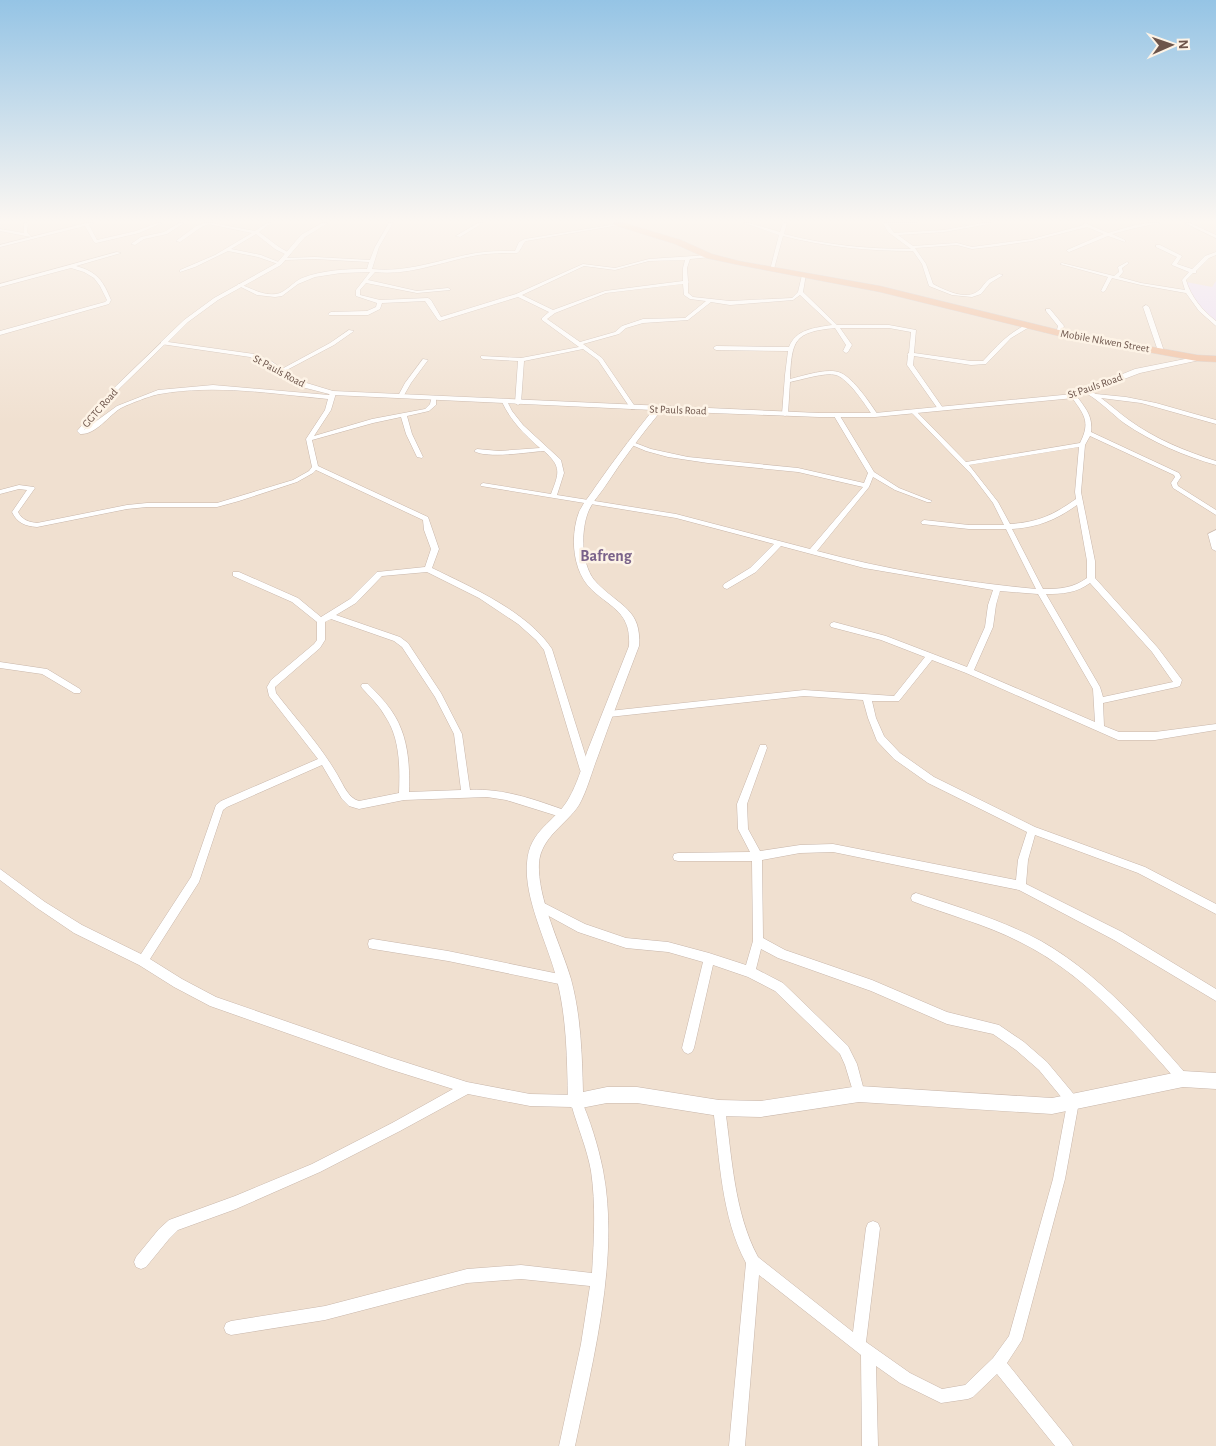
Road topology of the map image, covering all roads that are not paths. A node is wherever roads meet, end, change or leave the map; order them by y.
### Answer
1 (105, 290) edge
2 (231, 290) edge
3 (251, 290) edge
4 (284, 290) edge
5 (358, 290) edge
6 (410, 290) edge
7 (433, 290) edge
8 (528, 290) edge
9 (617, 290) edge
10 (686, 290) edge
11 (876, 290) edge
12 (946, 290) edge
13 (982, 290) edge
14 (1181, 290) edge
15 (800, 292) joint
16 (1189, 292) joint
17 (518, 295) junction
18 (962, 296) junction
19 (709, 301) junction
20 (380, 302) junction
21 (1146, 307) dead end
22 (958, 308) junction
23 (1048, 310) dead end
24 (553, 312) junction
25 (330, 314) dead end
26 (1216, 324) edge
27 (836, 326) junction
28 (1028, 326) junction
29 (351, 331) dead end
30 (1059, 333) junction
31 (0, 334) edge
32 (163, 343) junction
33 (579, 344) junction
34 (585, 347) junction
35 (716, 348) dead end
36 (791, 349) junction
37 (846, 350) dead end
38 (1161, 351) junction
39 (910, 354) junction
40 (483, 356) dead end
41 (1196, 358) junction
42 (1216, 359) edge
43 (425, 360) dead end
44 (521, 360) junction
45 (281, 371) junction
46 (788, 381) junction
47 (1086, 391) junction
48 (332, 395) junction
49 (401, 396) junction
50 (1074, 396) junction
51 (1096, 396) junction
52 (434, 397) junction
53 (505, 402) junction
54 (518, 403) junction
55 (634, 408) junction
56 (940, 408) junction
57 (658, 409) junction
58 (913, 411) junction
59 (785, 414) junction
60 (875, 415) junction
61 (404, 416) junction
62 (837, 416) junction
63 (1216, 422) edge
64 (1088, 433) junction
65 (309, 439) junction
66 (630, 444) junction
67 (1082, 445) junction
68 (546, 448) junction
69 (477, 451) dead end
70 (420, 457) dead end
71 (1216, 463) edge
72 (964, 464) junction
73 (315, 467) junction
74 (870, 473) junction
75 (483, 485) dead end
76 (867, 486) junction
77 (0, 492) edge
78 (554, 495) junction
79 (1079, 500) junction
80 (589, 501) junction
81 (929, 501) dead end
82 (1216, 513) edge
83 (924, 522) dead end
84 (1008, 526) junction
85 (1216, 532) edge
86 (778, 545) junction
87 (1216, 549) edge
88 (811, 553) junction
89 (428, 570) junction
90 (236, 574) dead end
91 (1091, 579) junction
92 (727, 586) dead end
93 (997, 588) junction
94 (1042, 592) junction
95 (332, 616) junction
96 (321, 621) junction
97 (834, 625) dead end
98 (930, 656) junction
99 (0, 665) edge
100 (969, 670) junction
101 (365, 686) dead end
102 (76, 691) dead end
103 (867, 697) junction
104 (1099, 700) junction
105 (608, 714) junction
106 (1216, 727) edge
107 (1100, 729) junction
108 (763, 748) dead end
109 (324, 760) junction
110 (586, 770) junction
111 (466, 793) junction
112 (404, 796) junction
113 (564, 814) junction
114 (1032, 830) junction
115 (757, 856) junction
116 (678, 857) dead end
117 (0, 874) edge
118 (1021, 886) junction
119 (916, 898) dead end
120 (540, 906) junction
121 (1216, 909) edge
122 (758, 941) junction
123 (372, 944) dead end
124 (709, 958) junction
125 (143, 961) junction
126 (750, 972) junction
127 (564, 980) junction
128 (1216, 994) edge
129 (688, 1048) dead end
130 (1183, 1079) junction
131 (1216, 1081) edge
132 (467, 1088) junction
133 (859, 1094) junction
134 (576, 1101) junction
135 (1073, 1102) junction
136 (719, 1108) junction
137 (873, 1228) dead end
138 (141, 1262) dead end
139 (753, 1262) junction
140 (597, 1280) junction
141 (231, 1328) dead end
142 (864, 1348) junction
143 (998, 1363) junction
144 (567, 1446) edge
145 (737, 1446) edge
146 (870, 1446) edge
147 (1065, 1446) edge

1 - 31 street
2 - 32 street, GGTC Road
3 - 4 street
5 - 20 street
6 - 7 street
8 - 17 street
9 - 24 street
10 - 19 street
11 - 22 highway, Mobile Nkwen Street
12 - 18 street
13 - 18 street
14 - 16 street
15 - 19 street
15 - 27 street
16 - 26 street
17 - 20 street
17 - 24 street
18 - 22 street
19 - 33 street
20 - 25 street
21 - 38 street
22 - 28 highway, Mobile Nkwen Street
23 - 30 street
24 - 33 street
27 - 36 street
27 - 37 street
27 - 39 street
28 - 30 highway, Mobile Nkwen Street
28 - 39 street
29 - 45 street
30 - 38 highway, Mobile Nkwen Street
32 - 45 street, St Pauls Road
32 - 48 street, GGTC Road
33 - 34 street
34 - 44 street
34 - 55 street
35 - 36 street
36 - 46 street
38 - 41 highway, Mobile Nkwen Street
39 - 56 street
40 - 44 street
41 - 42 highway, Mobile Nkwen Street
41 - 47 street, St Pauls Road
43 - 49 street
44 - 54 street
45 - 48 street, St Pauls Road
46 - 59 street
46 - 60 street
47 - 50 street, St Pauls Road
47 - 51 street
48 - 49 street, St Pauls Road
48 - 65 street
49 - 52 street, St Pauls Road
50 - 56 street, St Pauls Road
50 - 64 street
51 - 63 street
51 - 71 street
52 - 53 street, St Pauls Road
52 - 61 street
53 - 54 street, St Pauls Road
53 - 68 street
54 - 55 street, St Pauls Road
55 - 57 street, St Pauls Road
56 - 58 street, St Pauls Road
57 - 59 street, St Pauls Road
57 - 66 street
58 - 60 street, St Pauls Road
58 - 72 street
59 - 62 street, St Pauls Road
60 - 62 street, St Pauls Road
61 - 65 street
61 - 70 street
62 - 74 street
64 - 67 street
64 - 82 street
65 - 73 street
66 - 76 street
66 - 80 street
67 - 72 street
67 - 79 street
68 - 69 street
68 - 78 street
72 - 84 street
73 - 77 street
73 - 89 street
74 - 76 street
74 - 81 street
75 - 78 street
76 - 88 street
78 - 80 street
79 - 84 street
79 - 91 street
80 - 86 street
80 - 105 street
83 - 84 street
84 - 94 street
85 - 87 street
86 - 88 street
86 - 92 street
88 - 93 street
89 - 95 street
89 - 110 street
90 - 96 street
91 - 94 street
91 - 104 street
93 - 94 street
93 - 100 street
94 - 104 street
95 - 96 street
95 - 111 street
96 - 109 street
97 - 98 street
98 - 100 street
98 - 103 street
99 - 102 street
100 - 107 street
101 - 112 street
103 - 105 street
103 - 114 street
104 - 107 street
105 - 110 street
106 - 107 street
108 - 115 street
109 - 112 street
109 - 125 street
110 - 113 street
111 - 112 street
111 - 113 street
113 - 120 street
114 - 118 street
114 - 121 street
115 - 116 street
115 - 118 street
115 - 122 street
117 - 125 street
118 - 128 street
119 - 130 street
120 - 124 street
120 - 127 street
122 - 126 street
122 - 135 street
123 - 127 street
124 - 126 street
124 - 129 street
125 - 132 street
126 - 133 street
127 - 134 street
130 - 131 street
130 - 135 street
132 - 134 street
132 - 138 street
133 - 135 street
133 - 136 street
134 - 136 street
134 - 140 street
135 - 143 street
136 - 139 street
137 - 142 street
139 - 142 street
139 - 145 street
140 - 141 street
140 - 144 street
142 - 143 street
142 - 146 street
143 - 147 street

